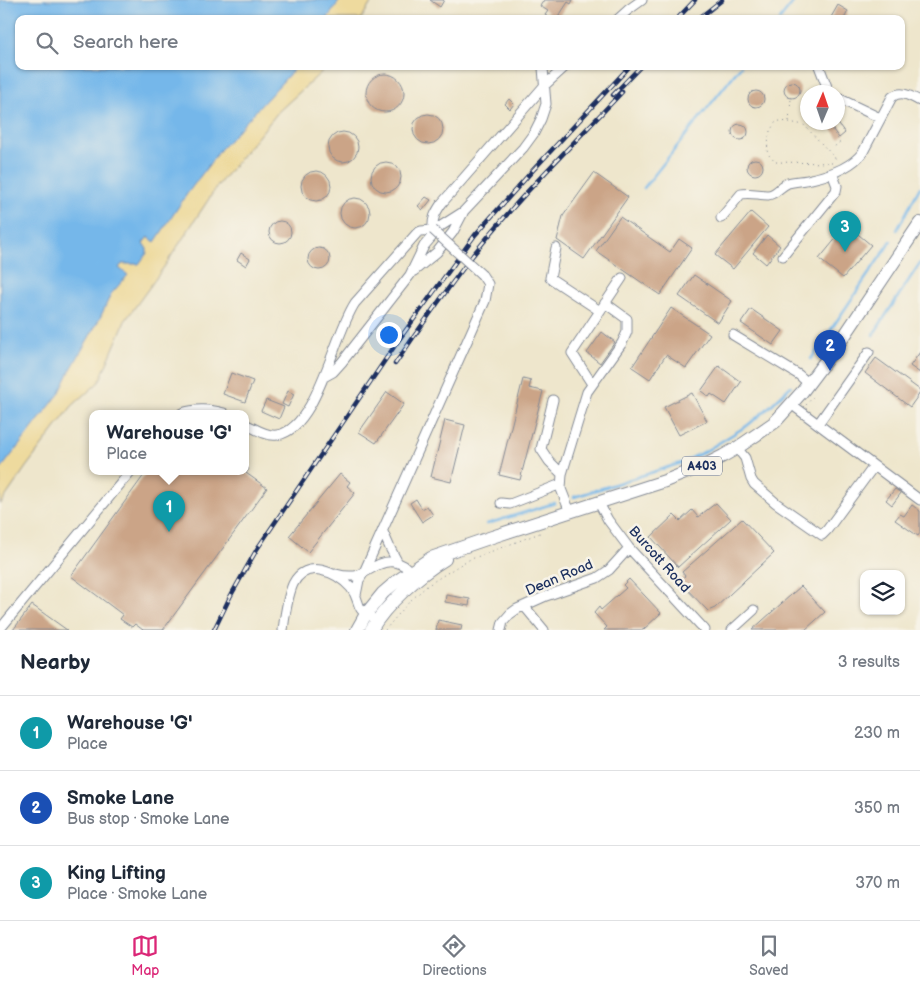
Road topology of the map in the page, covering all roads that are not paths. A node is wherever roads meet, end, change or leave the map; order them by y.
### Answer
1 (642, 0) edge
2 (623, 15) edge
3 (543, 70) edge
4 (562, 70) edge
5 (821, 70) edge
6 (826, 85) edge
7 (544, 86) junction
8 (920, 100) edge
9 (845, 101) edge
10 (880, 118) junction
11 (832, 173) junction
12 (463, 212) junction
13 (721, 218) dead end
14 (920, 223) edge
15 (433, 230) junction
16 (556, 248) dead end
17 (783, 256) dead end
18 (410, 275) junction
19 (622, 278) dead end
20 (603, 307) junction
21 (733, 335) dead end
22 (868, 352) dead end
23 (324, 377) junction
24 (808, 383) junction
25 (592, 384) junction
26 (553, 400) dead end
27 (796, 408) junction
28 (196, 410) edge
29 (215, 410) edge
30 (818, 424) junction
31 (249, 426) edge
32 (738, 448) junction
33 (874, 466) junction
34 (562, 474) junction
35 (127, 475) edge
36 (561, 484) junction
37 (920, 500) edge
38 (501, 503) dead end
39 (599, 503) junction
40 (570, 512) junction
41 (382, 532) junction
42 (462, 548) junction
43 (629, 548) junction
44 (398, 563) junction
45 (410, 571) junction
46 (364, 572) junction
47 (335, 574) junction
48 (411, 585) junction
49 (356, 595) junction
50 (525, 606) junction
51 (754, 610) dead end
52 (366, 614) junction
53 (381, 615) junction
54 (0, 629) edge
55 (283, 630) edge
56 (357, 630) edge
57 (371, 630) edge
58 (501, 630) edge
59 (544, 630) edge
60 (705, 630) edge
61 (732, 630) edge

1 - 2 street
3 - 7 street
4 - 7 street
5 - 6 street
7 - 12 street
7 - 15 street
8 - 10 street
9 - 10 street
10 - 11 street
11 - 13 street
11 - 17 street
12 - 18 street
12 - 18 street
14 - 24 highway, A403
15 - 23 street
15 - 41 street, bridge
16 - 20 street
18 - 23 street
19 - 20 street
20 - 25 street
20 - 25 street
21 - 24 street
22 - 30 street
23 - 31 street
24 - 27 highway, A403
25 - 34 street
26 - 34 street
27 - 30 street
27 - 32 highway, A403
28 - 29 street
30 - 33 street
32 - 33 street
32 - 39 highway, A403
33 - 37 street
34 - 36 street
35 - 54 street
36 - 38 street
36 - 40 street
39 - 40 highway, A403
39 - 43 street, Burcott Road
40 - 42 highway, A403
41 - 44 street
41 - 46 street
42 - 45 highway, A403
42 - 48 highway, A403
43 - 50 street, Dean Road
43 - 60 street, Burcott Road
44 - 45 street
44 - 46 street
45 - 48 street
45 - 52 highway, A403
46 - 47 street
46 - 49 street
47 - 49 street
47 - 55 street
48 - 53 highway, A403
49 - 52 street
50 - 58 street, Dean Road
50 - 59 street
51 - 61 street
52 - 53 street
52 - 56 highway, A403
53 - 57 highway, A403

